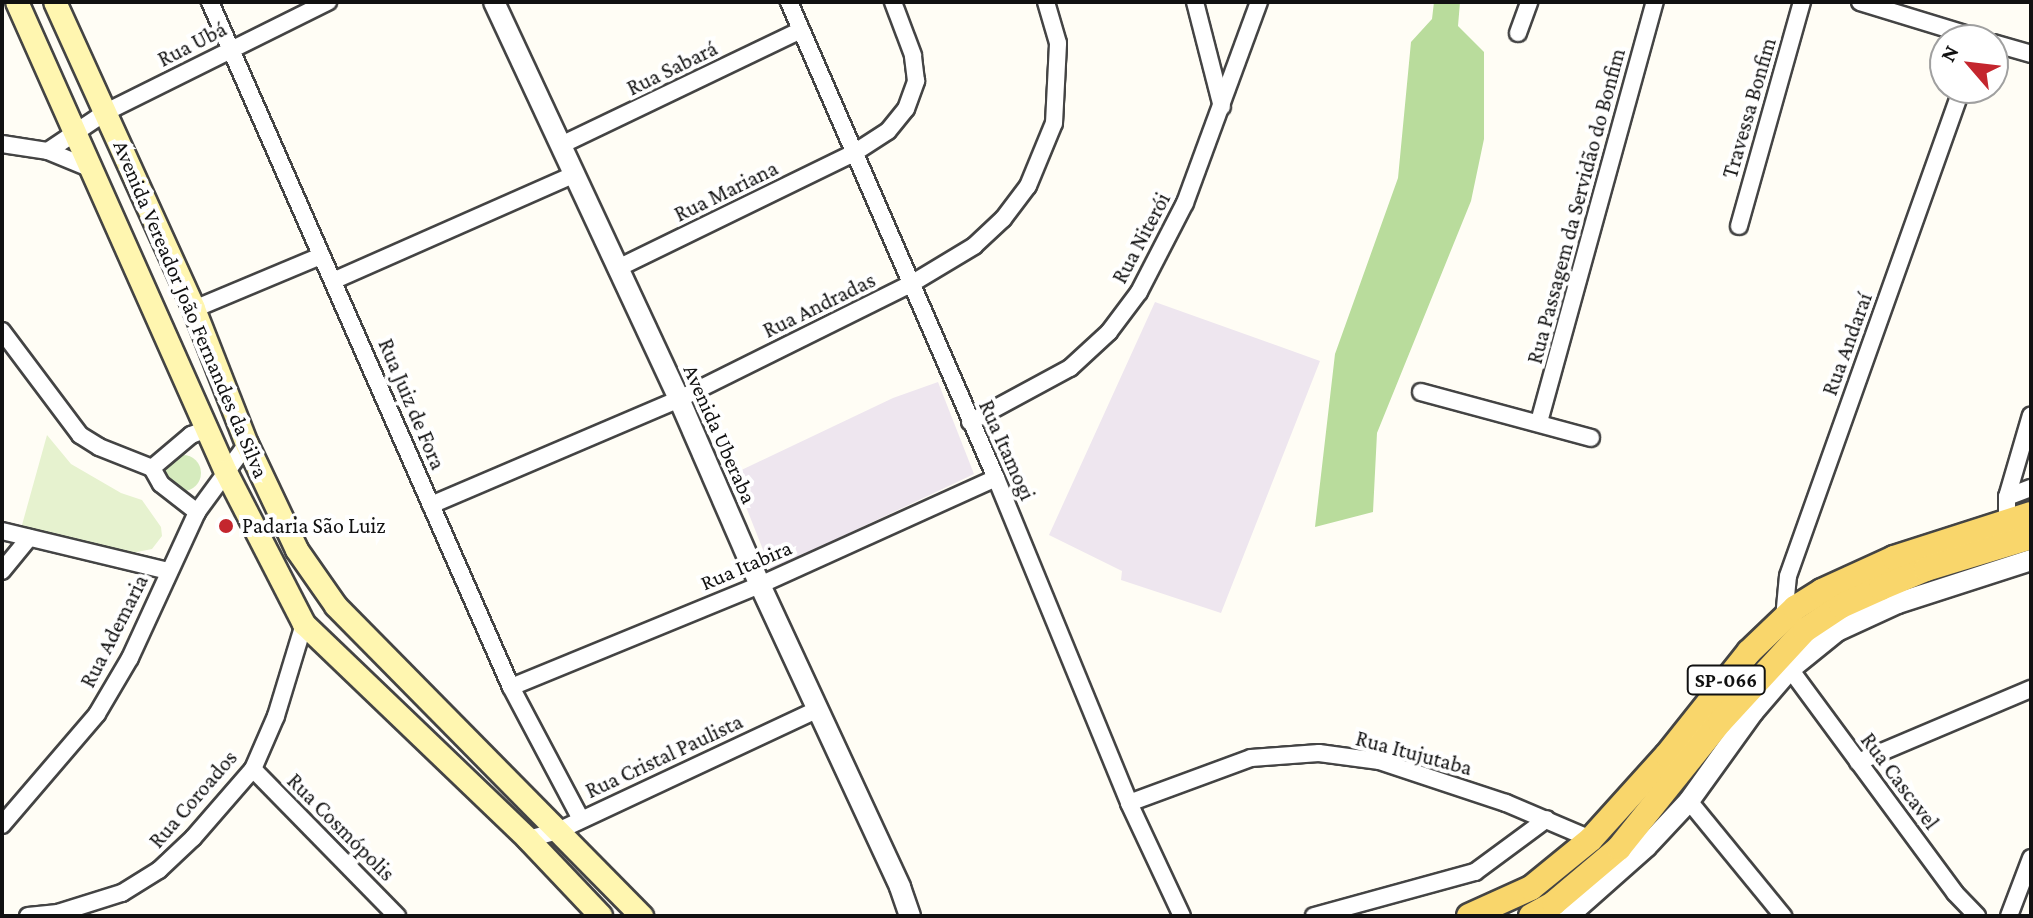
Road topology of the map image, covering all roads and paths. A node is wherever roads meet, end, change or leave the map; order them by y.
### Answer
1 (17, 2) edge
2 (55, 2) edge
3 (210, 2) edge
4 (328, 2) edge
5 (494, 2) edge
6 (789, 2) edge
7 (893, 2) edge
8 (1046, 2) edge
9 (1195, 2) edge
10 (1259, 2) edge
11 (1529, 2) edge
12 (1655, 2) edge
13 (1802, 2) edge
14 (1860, 2) edge
15 (1932, 24) edge
16 (801, 30) junction
17 (1518, 33) dead end
18 (2009, 47) edge
19 (232, 48) junction
20 (2031, 54) edge
21 (1956, 104) edge
22 (1222, 107) junction
23 (106, 112) junction
24 (76, 129) junction
25 (2, 144) edge
26 (561, 145) junction
27 (48, 151) junction
28 (854, 153) junction
29 (94, 170) junction
30 (575, 174) junction
31 (1739, 226) dead end
32 (164, 243) junction
33 (131, 256) junction
34 (321, 256) junction
35 (618, 268) junction
36 (335, 280) junction
37 (911, 284) junction
38 (194, 309) junction
39 (2, 331) edge
40 (1421, 392) dead end
41 (679, 399) junction
42 (2031, 415) edge
43 (970, 422) junction
44 (1539, 422) junction
45 (207, 429) junction
46 (1591, 438) dead end
47 (247, 444) junction
48 (152, 468) junction
49 (226, 472) junction
50 (996, 478) junction
51 (2031, 488) edge
52 (2007, 497) junction
53 (431, 505) junction
54 (197, 512) junction
55 (2031, 514) edge
56 (2007, 522) junction
57 (2, 531) edge
58 (2031, 537) edge
59 (29, 538) junction
60 (2031, 560) edge
61 (2, 571) edge
62 (168, 571) junction
63 (760, 585) junction
64 (1784, 618) junction
65 (304, 624) junction
66 (1790, 669) junction
67 (511, 687) junction
68 (2031, 689) edge
69 (818, 709) junction
70 (1858, 762) junction
71 (253, 769) junction
72 (1689, 801) junction
73 (1129, 803) junction
74 (581, 819) junction
75 (1547, 819) junction
76 (2, 825) edge
77 (558, 831) junction
78 (528, 839) junction
79 (1591, 839) junction
80 (2031, 858) edge
81 (900, 887) junction
82 (1776, 913) edge
83 (1570, 915) edge
84 (28, 916) edge
85 (397, 916) edge
86 (601, 916) edge
87 (642, 916) edge
88 (910, 916) edge
89 (925, 916) edge
90 (1182, 916) edge
91 (1314, 916) edge
92 (1469, 916) edge
93 (1531, 916) edge
94 (1977, 916) edge
95 (2009, 916) edge

1 - 24 main road, Avenida Vereador João Fernandes da Silva
2 - 23 main road, Avenida Vereador João Fernandes da Silva
3 - 19 street, Rua Juiz de Fora
4 - 19 street, Rua Ubá
5 - 26 street, Avenida Uberaba
6 - 16 street, Rua Itamogi
7 - 28 street, Rua Mariana
8 - 37 street, Rua Andradas
9 - 22 street
10 - 22 street, Rua Niterói
11 - 17 street
12 - 44 street, Rua Passagem da Servidão do Bonfim
13 - 31 street, Travessa Bonfim
14 - 15 street
16 - 26 street, Rua Sabará
16 - 28 street, Rua Itamogi
18 - 20 street
19 - 23 street, Rua Ubá
19 - 34 street, Rua Juiz de Fora
21 - 64 street, Rua Andaraí
22 - 43 street, Rua Niterói
23 - 24 street, Rua Ubá
23 - 32 main road, Avenida Vereador João Fernandes da Silva
24 - 27 street, Rua Ubá
24 - 29 main road, Avenida Vereador João Fernandes da Silva
25 - 27 street
26 - 30 street, Avenida Uberaba
27 - 29 street
28 - 35 street, Rua Mariana
28 - 37 street, Rua Itamogi
29 - 33 main road, Avenida Vereador João Fernandes da Silva
30 - 35 street, Avenida Uberaba
30 - 36 street
32 - 33 main road
32 - 38 main road, Avenida Vereador João Fernandes da Silva
33 - 45 main road, Avenida Vereador João Fernandes da Silva
34 - 36 street, Rua Juiz de Fora
34 - 38 street
35 - 41 street, Avenida Uberaba
36 - 53 street, Rua Juiz de Fora
37 - 41 street, Rua Andradas
37 - 43 street, Rua Itamogi
38 - 47 main road, Avenida Vereador João Fernandes da Silva
39 - 48 street
40 - 44 street
41 - 53 street, Rua Andradas
41 - 63 street, Avenida Uberaba
42 - 52 street
43 - 50 street, Rua Itamogi
44 - 46 street
45 - 48 street
45 - 49 main road, Avenida Vereador João Fernandes da Silva
47 - 49 street, Rua Ademaria
47 - 77 main road, Avenida Vereador João Fernandes da Silva
48 - 54 street
49 - 54 street, Rua Ademaria
49 - 65 main road, Avenida Vereador João Fernandes da Silva
50 - 63 street, Rua Itabira
50 - 73 street, Rua Itamogi
51 - 52 street
52 - 56 street
53 - 67 street, Rua Juiz de Fora
54 - 62 street, Rua Ademaria
55 - 56 main road, SP-066
56 - 64 main road, SP-066
57 - 59 street
58 - 93 main road, SP-066
59 - 61 street
59 - 62 street
60 - 66 street
62 - 76 street, Rua Ademaria
63 - 67 street, Rua Itabira
63 - 69 street, Avenida Uberaba
64 - 79 main road, SP-066
65 - 71 street, Rua Coroados
65 - 78 main road, Avenida Vereador João Fernandes da Silva
66 - 70 street, Rua Cascavel
66 - 72 street
67 - 74 street, Rua Juiz de Fora
68 - 70 street
69 - 74 street, Rua Cristal Paulista
69 - 81 street, Avenida Uberaba
70 - 94 street, Rua Cascavel
71 - 84 street, Rua Coroados
71 - 85 street, Rua Cosmópolis
72 - 82 street
72 - 83 street
73 - 75 street, Rua Itujutaba
73 - 90 street, Rua Itamogi
74 - 77 street, Rua Cristal Paulista
75 - 79 street, Rua Itujutaba
75 - 91 street
77 - 78 street, Rua Cristal Paulista
77 - 87 main road, Avenida Vereador João Fernandes da Silva
78 - 86 main road, Avenida Vereador João Fernandes da Silva
79 - 92 main road, SP-066
80 - 95 street
81 - 88 street, Avenida Uberaba
81 - 89 street, Avenida Uberaba

